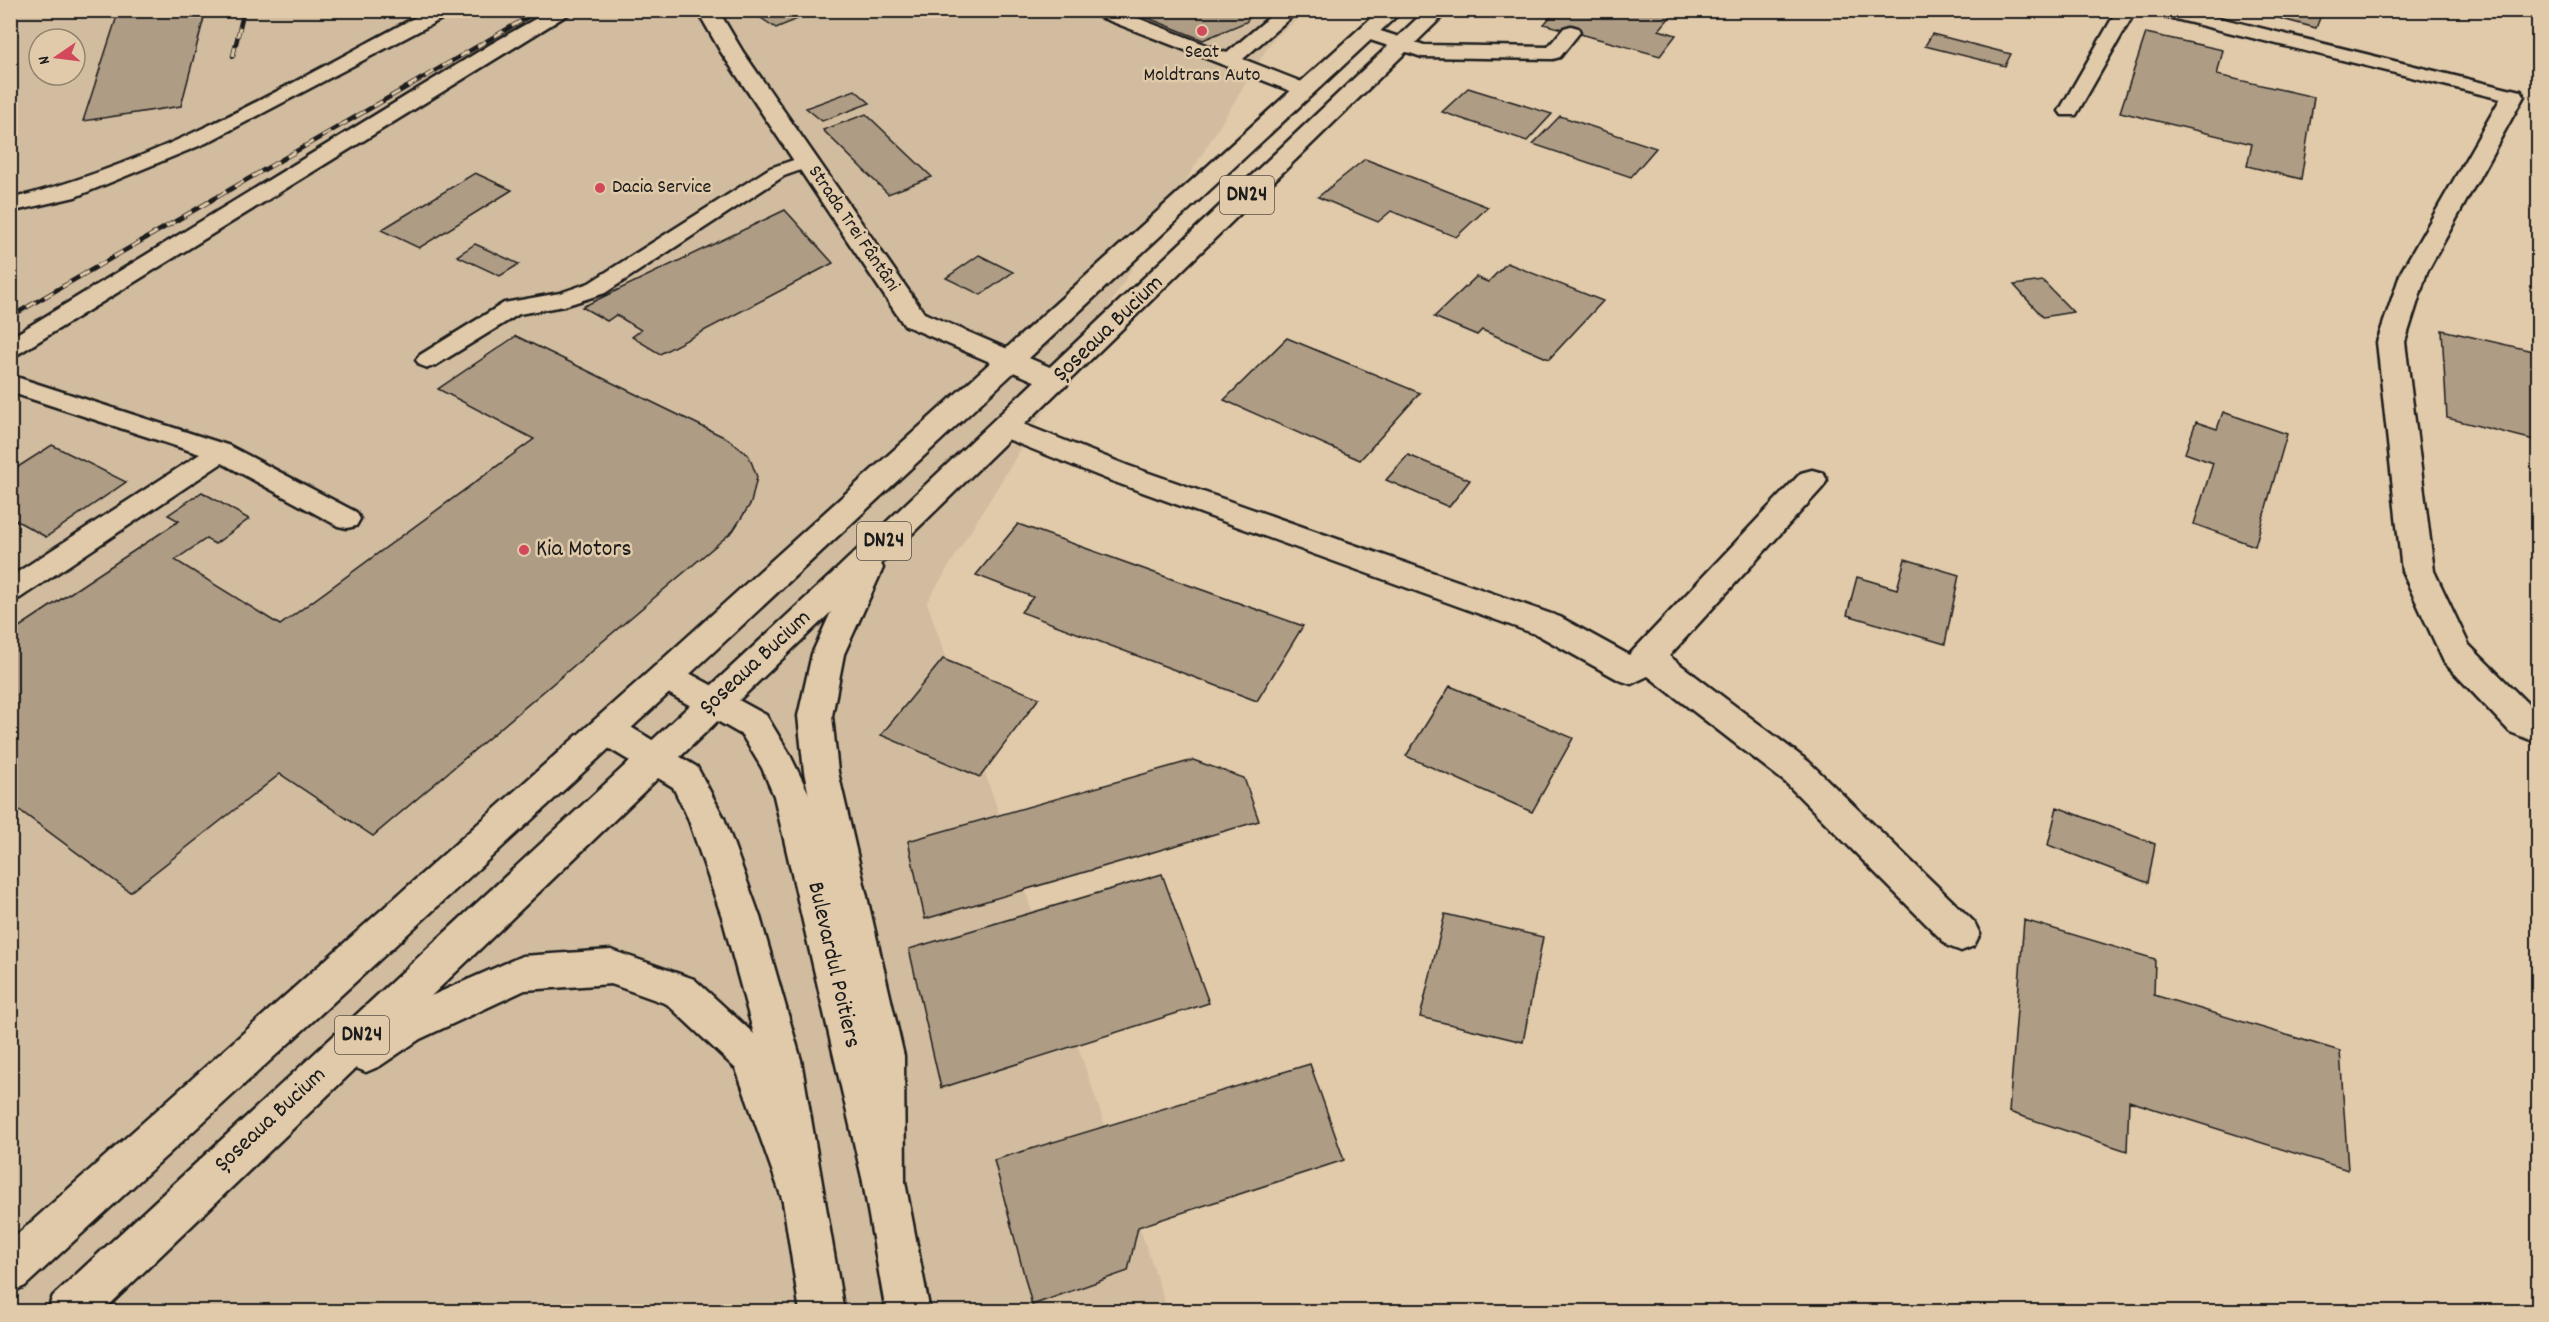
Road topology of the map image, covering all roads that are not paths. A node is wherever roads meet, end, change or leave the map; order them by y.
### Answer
1 (444, 10) edge
2 (566, 10) edge
3 (707, 10) edge
4 (1099, 10) edge
5 (1290, 10) edge
6 (1393, 10) edge
7 (1439, 10) edge
8 (2127, 10) edge
9 (2162, 10) edge
10 (1571, 32) dead end
11 (1368, 33) junction
12 (1403, 45) junction
13 (1229, 61) junction
14 (1305, 90) junction
15 (2513, 96) joint
16 (2068, 111) dead end
17 (808, 161) junction
18 (10, 206) edge
19 (10, 349) edge
20 (428, 360) dead end
21 (1011, 361) junction
22 (1056, 380) junction
23 (10, 383) edge
24 (1005, 427) junction
25 (221, 452) junction
26 (1812, 480) dead end
27 (347, 519) dead end
28 (876, 549) junction
29 (10, 591) edge
30 (1648, 657) junction
31 (666, 676) junction
32 (713, 702) junction
33 (2538, 729) edge
34 (606, 730) junction
35 (655, 759) junction
36 (1961, 934) dead end
37 (280, 1112) junction
38 (884, 1182) junction
39 (804, 1203) junction
40 (10, 1271) edge
41 (69, 1311) edge
42 (822, 1311) edge
43 (908, 1311) edge

1 - 18 lane
2 - 19 lane
3 - 17 main road, Strada Trei Fântâni
4 - 13 lane
5 - 13 lane
6 - 11 main road, Șoseaua Bucium / DN24
7 - 12 main road, Șoseaua Bucium / DN24
8 - 16 lane
9 - 15 lane
10 - 12 lane
11 - 12 lane
11 - 14 main road, Șoseaua Bucium / DN24
12 - 22 main road, Șoseaua Bucium / DN24
13 - 14 lane
14 - 21 main road, Șoseaua Bucium / DN24
15 - 33 main road
17 - 20 lane
17 - 21 main road, Strada Trei Fântâni
21 - 22 main road, Strada Trei Fântâni
21 - 31 main road, Șoseaua Bucium / DN24
22 - 24 main road, Șoseaua Bucium / DN24
23 - 25 lane
24 - 28 main road, Șoseaua Bucium / DN24
24 - 30 main road
25 - 27 lane
25 - 29 lane
26 - 30 main road
28 - 32 main road, Șoseaua Bucium / DN24
28 - 38 main road
30 - 36 main road
31 - 32 main road, Bulevardul Poitiers
31 - 34 main road, Șoseaua Bucium / DN24
32 - 35 main road, Șoseaua Bucium / DN24
32 - 38 main road, Bulevardul Poitiers
34 - 35 main road
34 - 40 main road, Șoseaua Bucium / DN24
35 - 37 main road, Șoseaua Bucium / DN24
35 - 39 main road
37 - 39 main road
37 - 41 main road, Șoseaua Bucium / DN24
38 - 43 main road, Bulevardul Poitiers
39 - 42 main road

